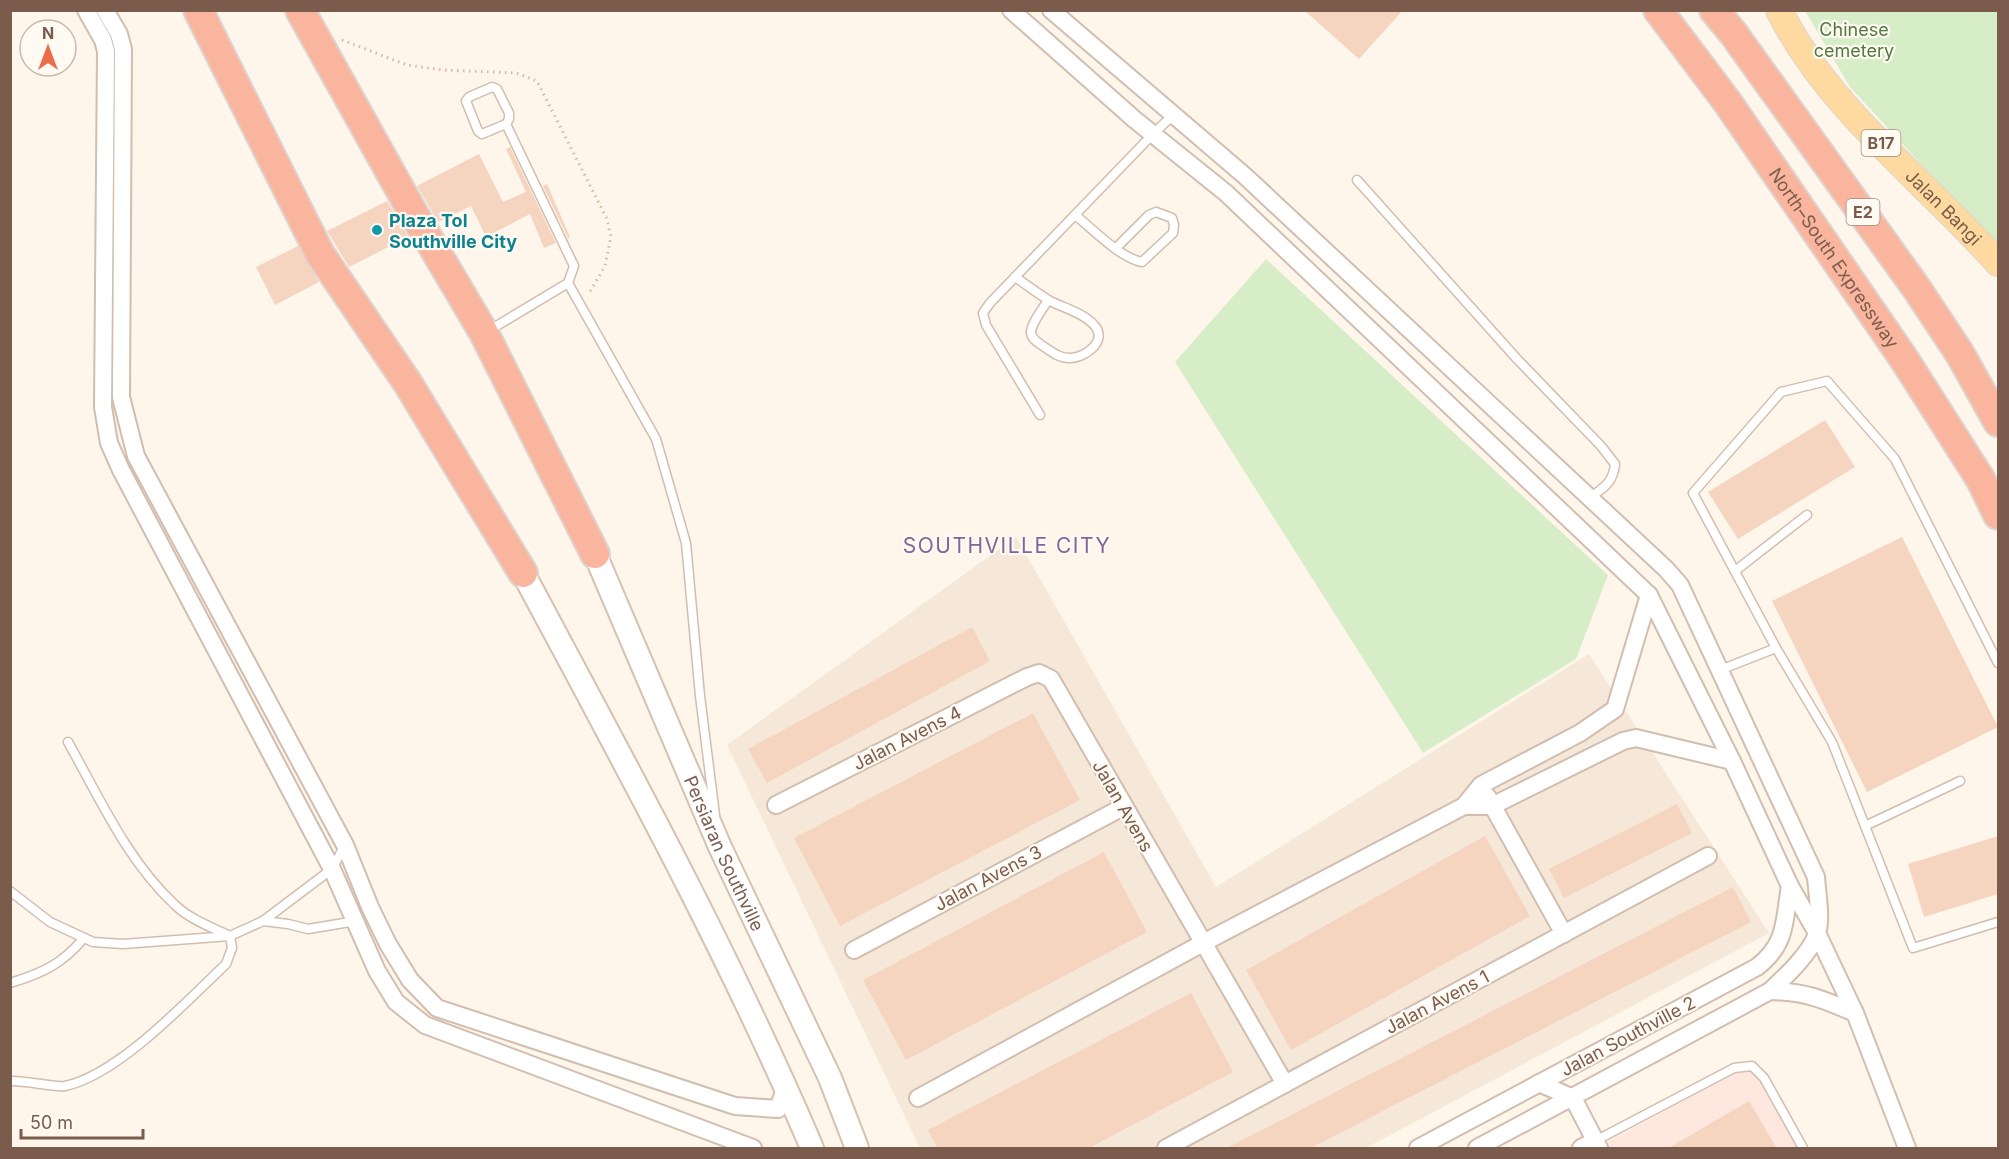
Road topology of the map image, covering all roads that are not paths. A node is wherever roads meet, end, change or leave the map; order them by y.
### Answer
1 (86, 10) edge
2 (105, 10) edge
3 (198, 10) edge
4 (300, 10) edge
5 (1011, 10) edge
6 (1051, 10) edge
7 (1658, 10) edge
8 (1714, 10) edge
9 (1779, 10) edge
10 (1172, 116) junction
11 (506, 124) junction
12 (1152, 135) junction
13 (1357, 180) dead end
14 (1075, 214) junction
15 (1116, 248) junction
16 (1998, 263) edge
17 (1015, 277) junction
18 (568, 283) junction
19 (1048, 300) junction
20 (484, 333) junction
21 (1040, 415) dead end
22 (1998, 422) edge
23 (1590, 498) junction
24 (1998, 514) edge
25 (1807, 515) dead end
26 (595, 554) joint
27 (1735, 571) junction
28 (523, 573) joint
29 (1650, 595) junction
30 (1776, 648) junction
31 (1998, 663) edge
32 (1720, 670) junction
33 (1039, 673) joint
34 (1580, 733) junction
35 (68, 742) dead end
36 (1594, 756) junction
37 (1527, 759) junction
38 (1732, 761) junction
39 (1541, 782) junction
40 (1960, 782) dead end
41 (1481, 785) junction
42 (776, 806) dead end
43 (1464, 806) junction
44 (1492, 806) junction
45 (1123, 807) junction
46 (1866, 826) junction
47 (345, 846) junction
48 (720, 847) junction
49 (1708, 856) dead end
50 (332, 869) junction
51 (1790, 886) junction
52 (10, 891) edge
53 (263, 921) junction
54 (356, 921) junction
55 (1998, 922) edge
56 (1817, 933) junction
57 (1564, 934) junction
58 (230, 936) junction
59 (84, 938) junction
60 (1203, 943) junction
61 (854, 950) dead end
62 (10, 983) edge
63 (1770, 991) junction
64 (1855, 1013) junction
65 (10, 1081) edge
66 (1539, 1083) junction
67 (1285, 1084) junction
68 (786, 1086) junction
69 (918, 1098) dead end
70 (1573, 1098) junction
71 (1592, 1146) edge
72 (753, 1149) edge
73 (812, 1149) edge
74 (857, 1149) edge
75 (1166, 1149) edge
76 (1418, 1149) edge
77 (1477, 1149) edge
78 (1803, 1149) edge
79 (1907, 1149) edge

1 - 50 street
2 - 47 street
3 - 28 highway
4 - 20 highway
5 - 12 street
6 - 10 street
7 - 24 highway, North–South Expressway
8 - 22 highway, E2
9 - 16 main road, Jalan Bangi / B17
10 - 12 lane
10 - 23 street
11 - 11 lane
11 - 18 lane
12 - 14 lane
12 - 29 street
13 - 23 lane
14 - 15 lane
14 - 17 lane
15 - 15 lane
17 - 19 lane
17 - 21 lane
18 - 20 lane
18 - 48 lane
19 - 19 lane
20 - 26 highway
23 - 32 street
25 - 27 lane
26 - 48 main road, Persiaran Southville
27 - 30 lane
27 - 31 lane
28 - 68 main road
29 - 34 street
29 - 38 street
30 - 32 lane
30 - 46 lane
32 - 56 street
33 - 42 street, Jalan Avens 4
33 - 45 street, Jalan Avens
34 - 36 street
34 - 37 street
35 - 58 lane
36 - 38 street
36 - 39 street
37 - 39 street
37 - 41 street
38 - 51 street
39 - 44 street
40 - 46 lane
41 - 43 street
41 - 44 street
43 - 44 street
43 - 60 street
44 - 57 street
45 - 60 street, Jalan Avens
45 - 61 street, Jalan Avens 3
46 - 55 lane
47 - 50 lane
47 - 68 street
48 - 74 main road, Persiaran Southville
49 - 57 street, Jalan Avens 1
50 - 53 lane
50 - 54 street
51 - 56 street
51 - 66 street, Jalan Southville 2
52 - 59 lane
53 - 54 lane
53 - 58 lane
54 - 72 street
56 - 63 street, Jalan Southville 2
56 - 64 street
57 - 67 street, Jalan Avens 1
58 - 59 lane
58 - 65 lane
59 - 62 lane
60 - 67 street, Jalan Avens
60 - 69 street
63 - 64 street
63 - 70 street, Jalan Southville 2
64 - 79 street
66 - 70 street
66 - 76 street, Jalan Southville 2
67 - 75 street, Jalan Avens 1
68 - 73 main road
70 - 71 street
70 - 77 street, Jalan Southville 2
71 - 78 lane

